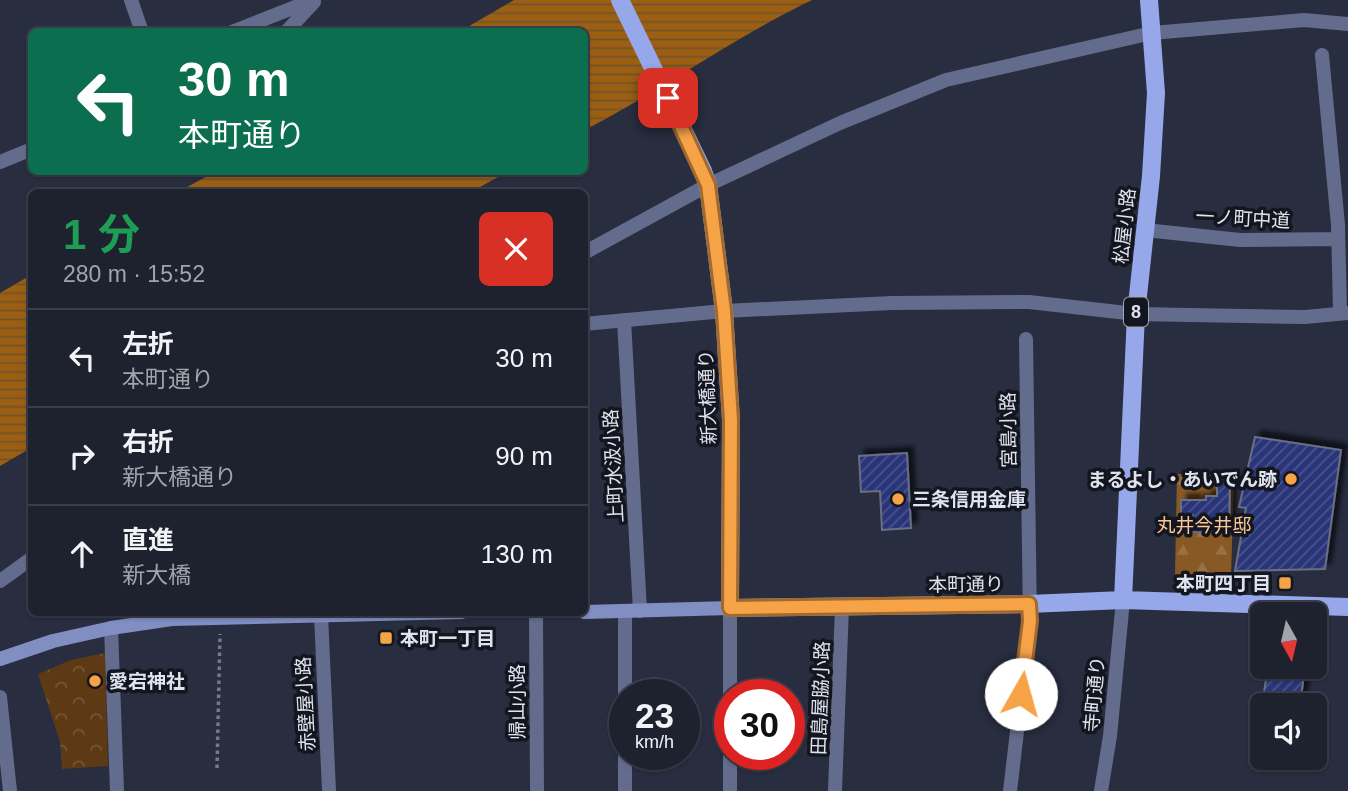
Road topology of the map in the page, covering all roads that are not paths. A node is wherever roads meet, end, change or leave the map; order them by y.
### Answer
1 (131, 0) edge
2 (315, 0) edge
3 (620, 0) edge
4 (1149, 0) edge
5 (1348, 24) edge
6 (141, 28) edge
7 (242, 28) edge
8 (290, 28) edge
9 (1152, 29) junction
10 (1322, 55) dead end
11 (28, 151) edge
12 (0, 162) edge
13 (705, 178) junction
14 (1145, 230) junction
15 (1341, 230) edge
16 (588, 251) edge
17 (724, 311) junction
18 (1344, 313) edge
19 (1136, 314) junction
20 (625, 320) junction
21 (588, 324) edge
22 (1026, 339) dead end
23 (28, 561) edge
24 (0, 581) edge
25 (1123, 600) junction
26 (1029, 604) junction
27 (842, 606) junction
28 (1348, 607) edge
29 (730, 608) junction
30 (625, 611) junction
31 (640, 611) junction
32 (588, 612) edge
33 (249, 616) edge
34 (321, 616) edge
35 (536, 616) edge
36 (111, 628) junction
37 (0, 659) edge
38 (625, 679) edge
39 (730, 679) edge
40 (0, 696) edge
41 (625, 770) edge
42 (730, 770) edge
43 (10, 791) edge
44 (117, 791) edge
45 (329, 791) edge
46 (537, 791) edge
47 (625, 791) edge
48 (730, 791) edge
49 (835, 791) edge
50 (1010, 791) edge
51 (1101, 791) edge

1 - 6 street
2 - 7 street
2 - 8 street
3 - 13 main road, 新大橋通り
4 - 9 main road, 8
5 - 9 street
9 - 13 street
9 - 14 main road, 松屋小路 / 8
10 - 15 street
11 - 12 street
13 - 16 street
13 - 17 main road, 新大橋通り
14 - 15 street, 一ノ町中道
14 - 19 main road, 松屋小路 / 8
15 - 18 street
17 - 19 street
17 - 20 street
17 - 29 main road, 新大橋通り
18 - 19 street
19 - 25 main road, 松屋小路 / 8
20 - 21 street
20 - 31 street, 上町水汲小路
22 - 26 street, 宮島小路
23 - 24 street
25 - 26 main road, 本町通り
25 - 28 main road, 本町通り
25 - 51 street, 寺町通り
26 - 27 main road, 本町通り
26 - 50 street, 宮島小路
27 - 29 main road, 本町通り
27 - 49 street, 田島屋脇小路
29 - 31 main road, 本町通り
29 - 39 street
30 - 31 main road, 本町通り
30 - 32 main road, 本町通り
30 - 38 street
33 - 36 main road
34 - 45 street, 赤壁屋小路
35 - 46 street, 帰山小路
36 - 37 main road
36 - 44 street
40 - 43 street
41 - 47 street
42 - 48 street

